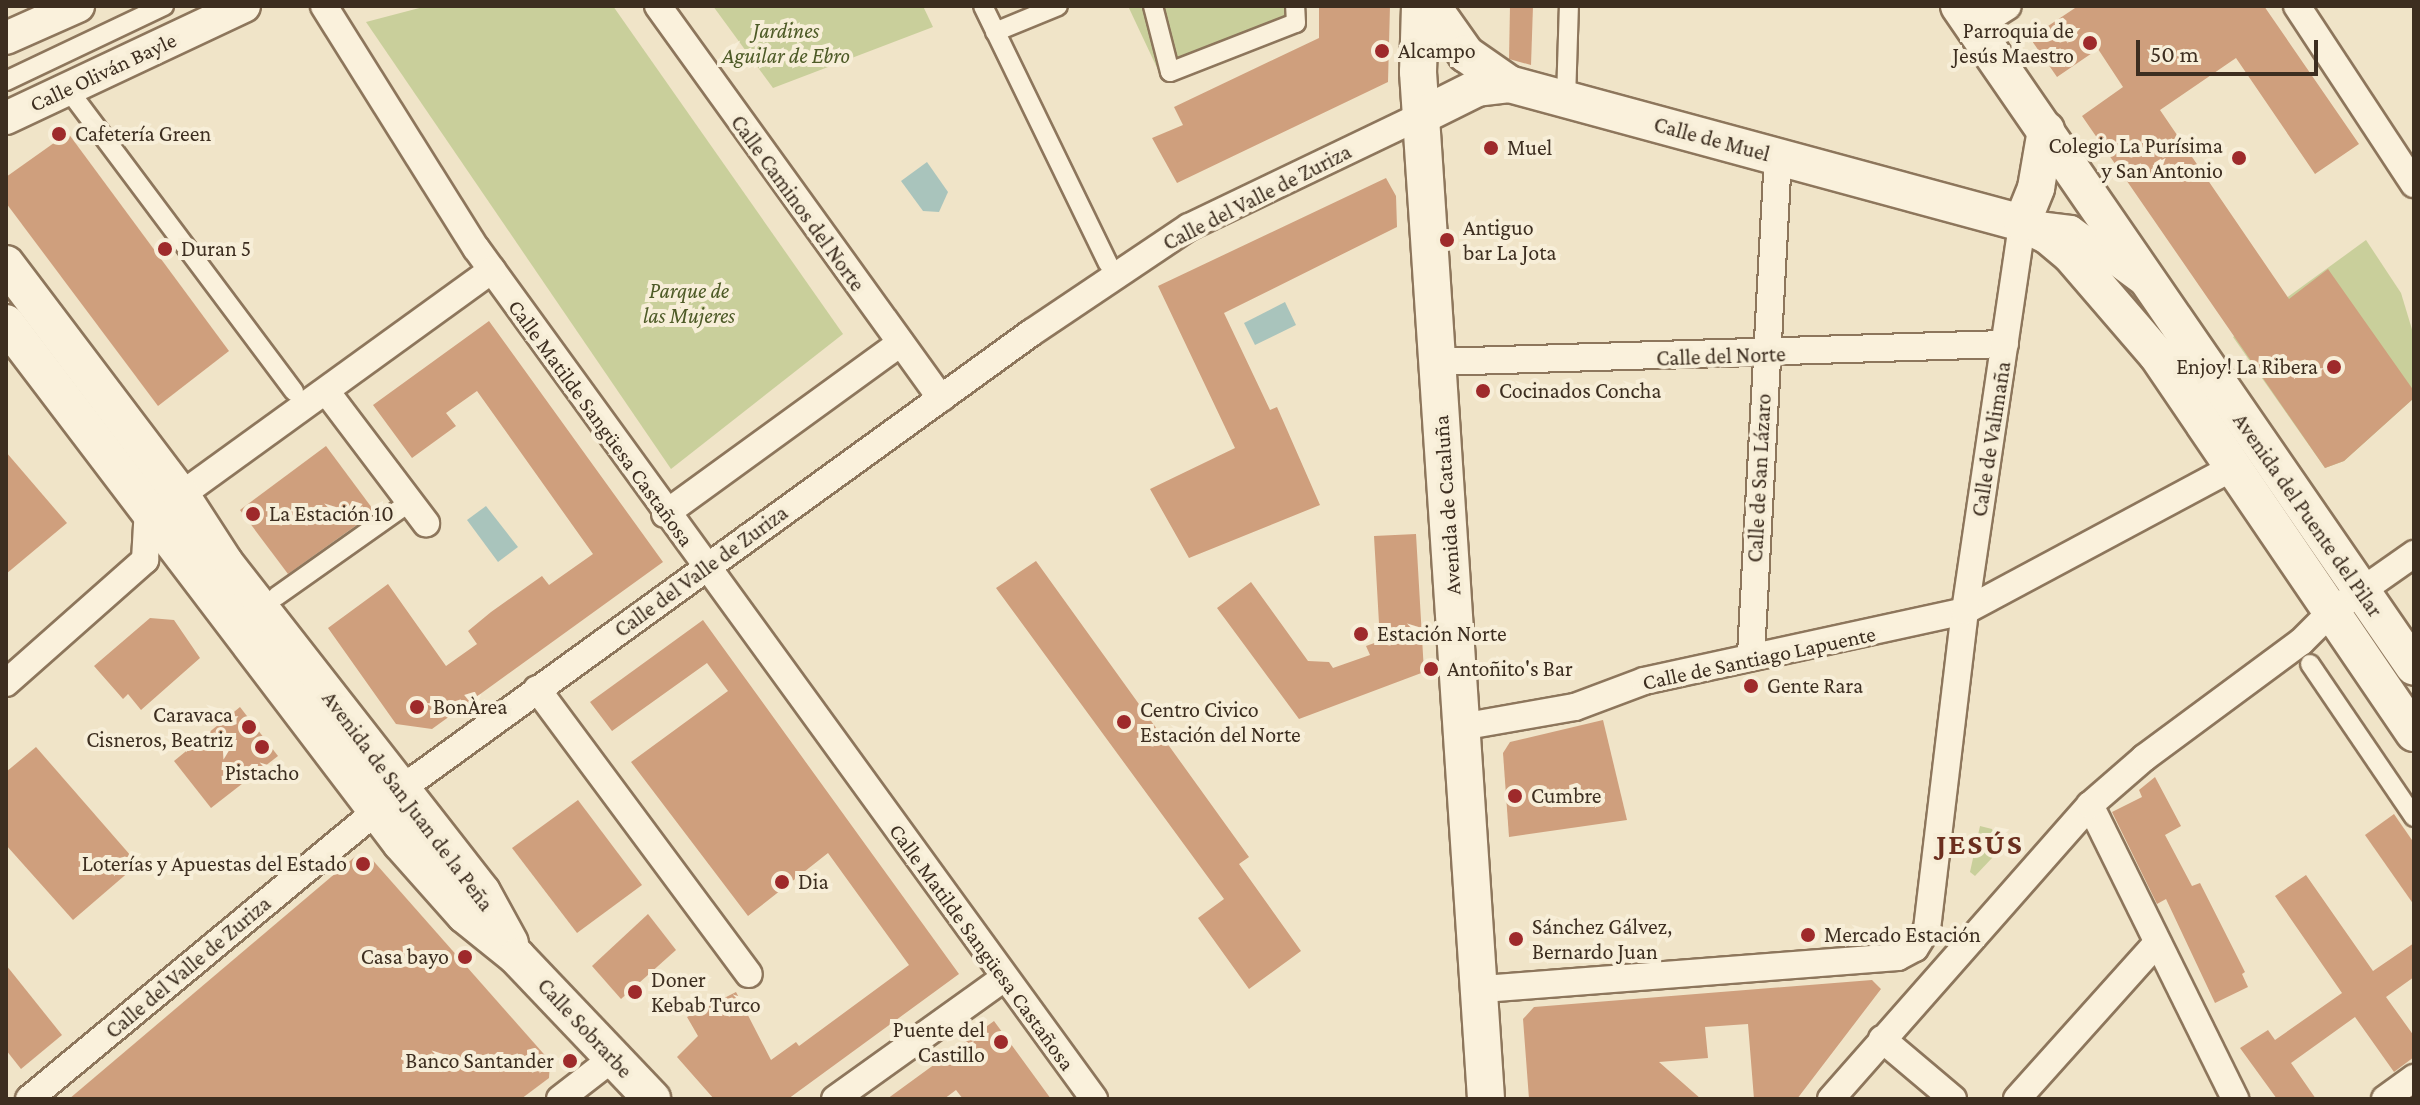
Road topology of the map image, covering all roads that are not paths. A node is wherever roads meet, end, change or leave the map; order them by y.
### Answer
1 (78, 6) edge
2 (164, 6) edge
3 (244, 6) edge
4 (324, 6) edge
5 (658, 6) edge
6 (983, 6) edge
7 (1058, 6) edge
8 (1153, 6) edge
9 (1295, 6) edge
10 (1420, 6) edge
11 (1432, 6) edge
12 (1569, 6) edge
13 (2008, 6) edge
14 (2297, 6) edge
15 (1967, 17) edge
16 (995, 32) junction
17 (6, 38) edge
18 (6, 81) edge
19 (1509, 84) junction
20 (67, 88) junction
21 (1566, 99) junction
22 (1421, 116) junction
23 (6, 118) edge
24 (2046, 130) junction
25 (1778, 157) junction
26 (2414, 184) edge
27 (2022, 223) junction
28 (1108, 263) dead end
29 (6, 264) edge
30 (492, 270) junction
31 (2149, 286) junction
32 (6, 323) edge
33 (900, 343) junction
34 (2005, 344) junction
35 (1765, 355) junction
36 (1438, 362) junction
37 (294, 391) dead end
38 (326, 391) junction
39 (941, 399) junction
40 (2233, 467) junction
41 (164, 502) junction
42 (410, 502) junction
43 (665, 514) junction
44 (426, 523) dead end
45 (181, 548) junction
46 (2414, 554) edge
47 (145, 560) junction
48 (225, 563) junction
49 (706, 568) junction
50 (2361, 591) junction
51 (277, 596) dead end
52 (1965, 611) junction
53 (2330, 613) junction
54 (1751, 655) junction
55 (2310, 664) dead end
56 (2414, 667) edge
57 (6, 683) edge
58 (537, 689) junction
59 (1461, 727) junction
60 (2414, 733) edge
61 (388, 800) junction
62 (2090, 805) junction
63 (2414, 817) edge
64 (1929, 912) junction
65 (1972, 933) junction
66 (2156, 944) junction
67 (517, 957) joint
68 (1898, 957) junction
69 (749, 974) dead end
70 (1004, 978) junction
71 (1483, 989) junction
72 (1919, 995) junction
73 (1882, 1039) junction
74 (613, 1058) junction
75 (2414, 1078) edge
76 (29, 1099) edge
77 (560, 1099) edge
78 (652, 1099) edge
79 (835, 1099) edge
80 (1094, 1099) edge
81 (1486, 1099) edge
82 (1831, 1099) edge
83 (1953, 1099) edge
84 (2017, 1099) edge
85 (2235, 1099) edge
86 (2385, 1099) edge

1 - 17 street
2 - 18 street, Calle Oliván Bayle
3 - 20 street, Calle Oliván Bayle
4 - 30 street, Calle Matilde Sangüesa Castañosa
5 - 33 street, Calle Caminos del Norte
6 - 16 street
7 - 16 street
8 - 9 street
10 - 22 main road, Avenida de Cataluña
11 - 19 main road, Calle de Muel
12 - 21 street
13 - 15 street
14 - 26 street
15 - 24 main road, Avenida del Puente del Pilar
16 - 28 street
19 - 21 main road, Calle de Muel
19 - 22 main road
20 - 23 street, Calle Oliván Bayle
20 - 37 street
21 - 25 main road, Calle de Muel
22 - 36 main road, Avenida de Cataluña
22 - 39 street, Calle del Valle de Zuriza
24 - 27 main road
24 - 31 main road, Avenida del Puente del Pilar
25 - 27 main road, Calle de Muel
25 - 35 street, Calle de San Lázaro
27 - 31 street
27 - 34 street, Calle de Valimaña
27 - 40 main road, Avenida del Puente del Pilar
29 - 41 main road, Avenida de San Juan de la Peña
30 - 38 street
30 - 43 street, Calle Matilde Sangüesa Castañosa
31 - 50 main road, Avenida del Puente del Pilar
32 - 41 main road, Avenida de San Juan de la Peña
33 - 39 street, Calle Caminos del Norte
33 - 43 street
34 - 35 street, Calle del Norte
34 - 52 street, Calle de Valimaña
35 - 36 street, Calle del Norte
35 - 54 street, Calle de San Lázaro
36 - 59 main road, Avenida de Cataluña
38 - 41 street
38 - 42 street
39 - 49 street, Calle del Valle de Zuriza
40 - 52 street, Calle de Santiago Lapuente
40 - 53 main road, Avenida del Puente del Pilar
41 - 45 main road, Avenida de San Juan de la Peña
41 - 47 street
41 - 48 main road, Avenida de San Juan de la Peña
42 - 44 street
42 - 51 street
43 - 49 street, Calle Matilde Sangüesa Castañosa
45 - 47 street
45 - 48 street
45 - 61 main road, Avenida de San Juan de la Peña
46 - 50 street
47 - 57 street
48 - 61 main road, Avenida de San Juan de la Peña
49 - 58 street, Calle del Valle de Zuriza
49 - 70 street, Calle Matilde Sangüesa Castañosa
50 - 53 street
50 - 56 main road, Avenida del Puente del Pilar
52 - 54 street, Calle de Santiago Lapuente
52 - 64 street, Calle de Valimaña
53 - 60 main road, Avenida del Puente del Pilar
53 - 62 street
54 - 59 street, Calle de Santiago Lapuente
55 - 63 street
58 - 61 street, Calle del Valle de Zuriza
58 - 69 street
59 - 71 main road, Avenida de Cataluña
61 - 67 main road, Avenida de San Juan de la Peña
61 - 76 street, Calle del Valle de Zuriza
62 - 65 street
62 - 66 street
64 - 65 street
64 - 68 street, Calle de Valimaña
65 - 72 street
66 - 84 street
66 - 85 street
67 - 74 main road, Calle Sobrarbe
68 - 71 street
68 - 72 street
70 - 79 street
70 - 80 street, Calle Matilde Sangüesa Castañosa
71 - 81 main road, Avenida de Cataluña
72 - 73 street
73 - 82 street
73 - 83 street
74 - 77 street
74 - 78 main road, Calle Sobrarbe
75 - 86 street

